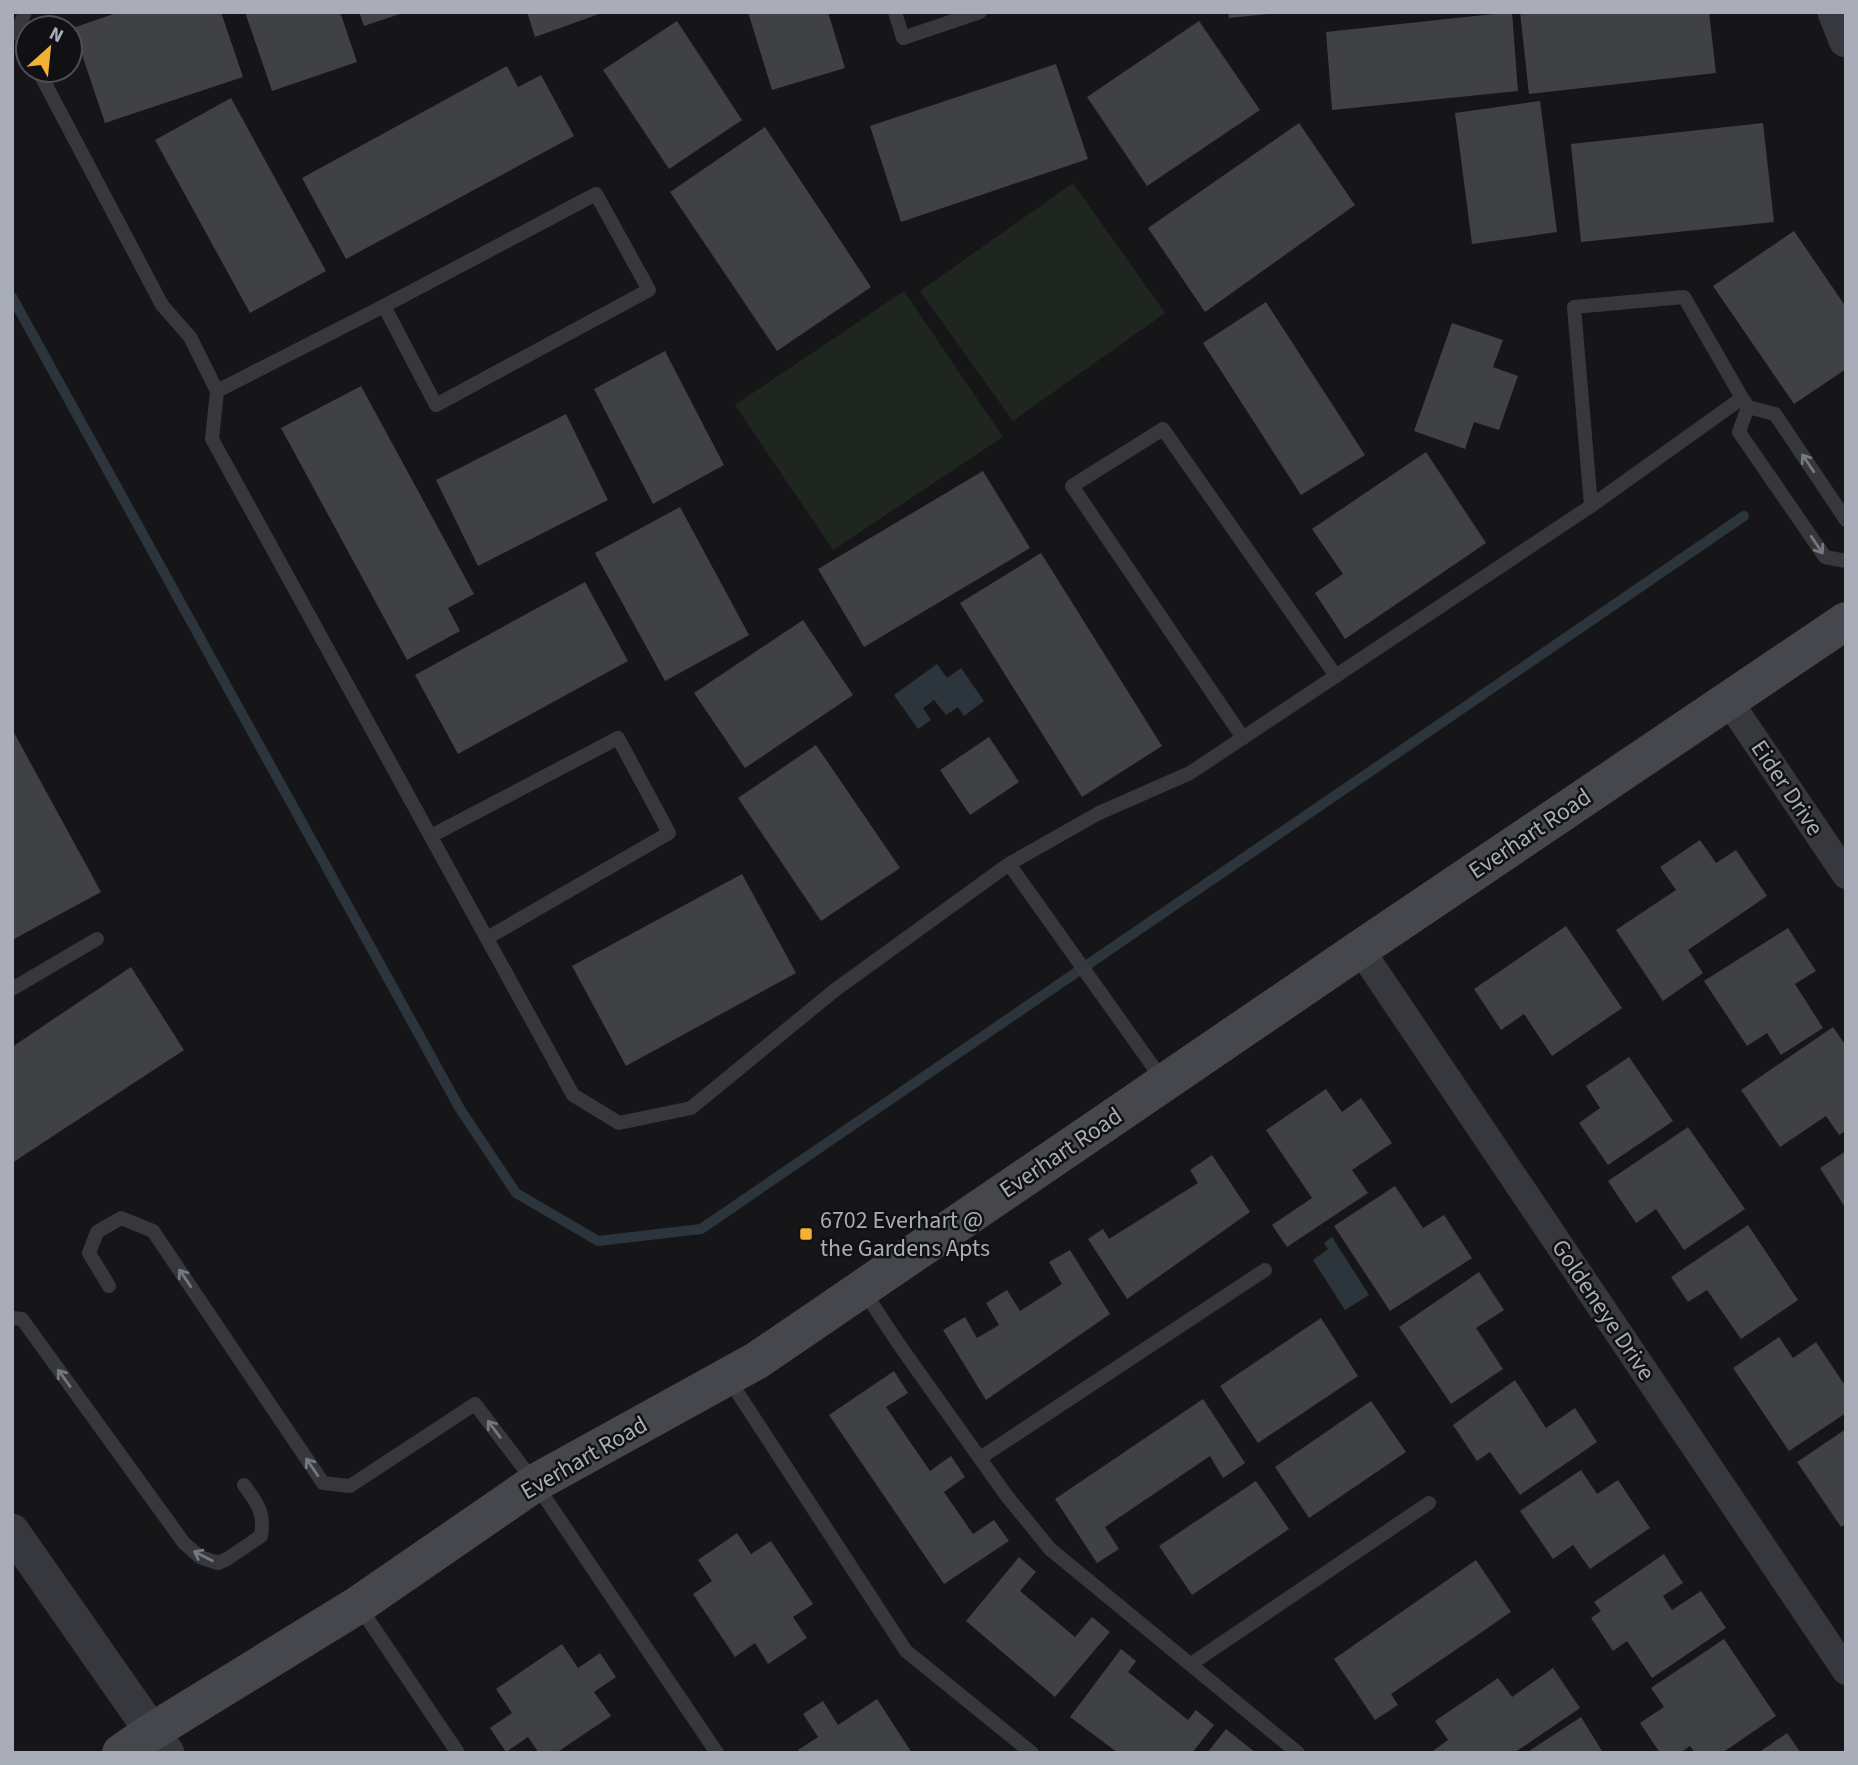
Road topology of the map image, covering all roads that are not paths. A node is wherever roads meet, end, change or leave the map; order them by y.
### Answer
1 (895, 12) edge
2 (980, 12) edge
3 (1835, 12) edge
4 (1846, 40) edge
5 (45, 84) edge
6 (384, 306) junction
7 (217, 391) junction
8 (1745, 402) junction
9 (1591, 506) junction
10 (1846, 520) edge
11 (1846, 561) edge
12 (1846, 621) edge
13 (1336, 676) junction
14 (1728, 700) junction
15 (1243, 738) junction
16 (431, 836) junction
17 (1009, 864) junction
18 (1846, 875) edge
19 (97, 939) dead end
20 (487, 939) junction
21 (1360, 949) junction
22 (12, 989) edge
23 (1165, 1082) junction
24 (1265, 1270) dead end
25 (109, 1286) dead end
26 (862, 1288) junction
27 (12, 1318) edge
28 (727, 1377) junction
29 (980, 1458) junction
30 (536, 1483) junction
31 (244, 1485) dead end
32 (1429, 1503) dead end
33 (12, 1531) edge
34 (358, 1605) junction
35 (1191, 1664) junction
36 (1846, 1671) edge
37 (160, 1742) edge
38 (121, 1753) edge
39 (458, 1753) edge
40 (717, 1753) edge
41 (1032, 1753) edge
42 (1297, 1753) edge

1 - 2 lane
3 - 4 street
5 - 7 lane
6 - 6 lane
6 - 7 lane
7 - 16 lane
8 - 9 lane
8 - 9 lane
10 -> 8 lane
8 -> 11 lane
9 - 13 lane
12 - 14 main road, Everhart Road
13 - 15 lane
13 - 15 lane
14 - 18 street, Eider Drive
14 - 21 main road, Everhart Road
15 - 17 lane
16 - 20 lane
16 - 20 lane
17 - 20 lane
17 - 23 lane
19 - 22 lane
21 - 23 main road, Everhart Road
21 - 36 street, Goldeneye Drive
23 - 26 main road, Everhart Road
24 - 29 lane
30 -> 25 lane
26 - 28 main road, Everhart Road
26 - 29 lane
31 -> 27 lane
28 - 30 main road, Everhart Road
28 - 41 lane
29 - 35 lane
30 - 34 main road, Everhart Road
30 - 40 lane
32 - 35 lane
33 - 37 street
34 - 37 main road, Everhart Road
34 - 39 lane
35 - 42 lane
37 - 38 main road, Everhart Road

